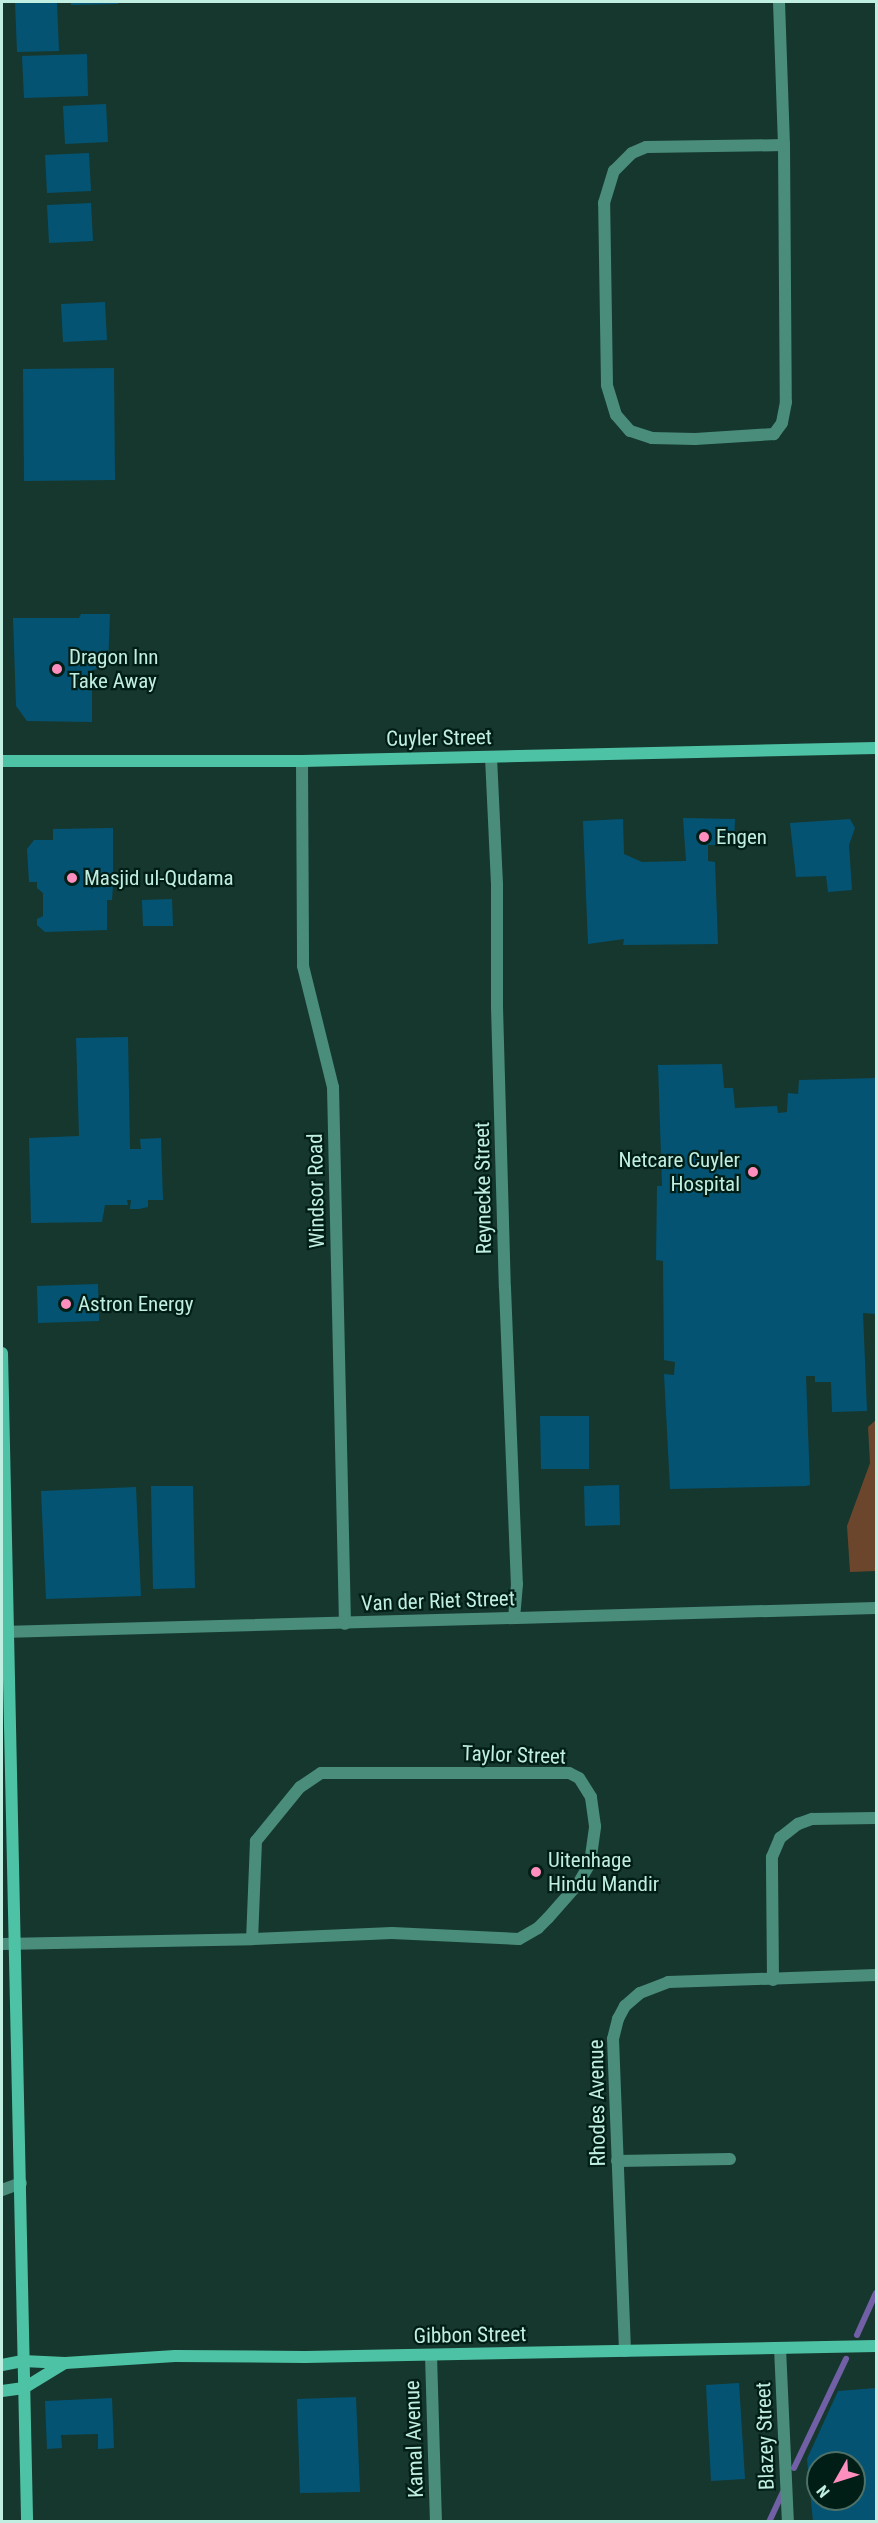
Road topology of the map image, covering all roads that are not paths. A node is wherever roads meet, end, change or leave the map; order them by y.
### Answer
1 (779, 2) edge
2 (784, 145) junction
3 (876, 748) edge
4 (491, 757) junction
5 (2, 761) edge
6 (302, 761) junction
7 (2, 1353) edge
8 (3, 1457) edge
9 (876, 1608) edge
10 (514, 1618) junction
11 (345, 1624) junction
12 (5, 1632) edge
13 (876, 1818) edge
14 (252, 1939) junction
15 (8, 1944) edge
16 (876, 1975) edge
17 (773, 1980) junction
18 (730, 2159) dead end
19 (617, 2161) junction
20 (21, 2183) junction
21 (2, 2190) edge
22 (876, 2346) edge
23 (780, 2348) junction
24 (626, 2352) junction
25 (431, 2355) junction
26 (23, 2361) junction
27 (65, 2362) junction
28 (2, 2365) edge
29 (24, 2388) junction
30 (2, 2391) edge
31 (27, 2522) edge
32 (436, 2522) edge
33 (788, 2522) edge

1 - 2 street
2 - 2 street
3 - 4 main road, Cuyler Street
4 - 6 main road, Cuyler Street
4 - 10 street, Reynecke Street
5 - 6 main road, Cuyler Street
6 - 11 street, Windsor Road
7 - 8 main road
8 - 12 main road
9 - 10 street, Van der Riet Street
10 - 11 street, Van der Riet Street
11 - 12 street, Van der Riet Street
12 - 15 main road
13 - 17 street
14 - 14 street, Taylor Street
14 - 15 street, Taylor Street
15 - 20 main road
16 - 17 street, Rhodes Avenue
17 - 19 street, Rhodes Avenue
18 - 19 street
19 - 24 street, Rhodes Avenue
20 - 21 street
20 - 26 main road
22 - 23 main road, Gibbon Street
23 - 24 main road, Gibbon Street
23 - 33 street, Blazey Street
24 - 25 main road, Gibbon Street
25 - 27 main road, Gibbon Street
25 - 32 street, Kamal Avenue
26 - 27 main road, Gibbon Street
26 - 28 main road, Gibbon Street
26 - 29 main road
27 - 29 main road, Gibbon Street
29 - 30 main road
29 - 31 main road

